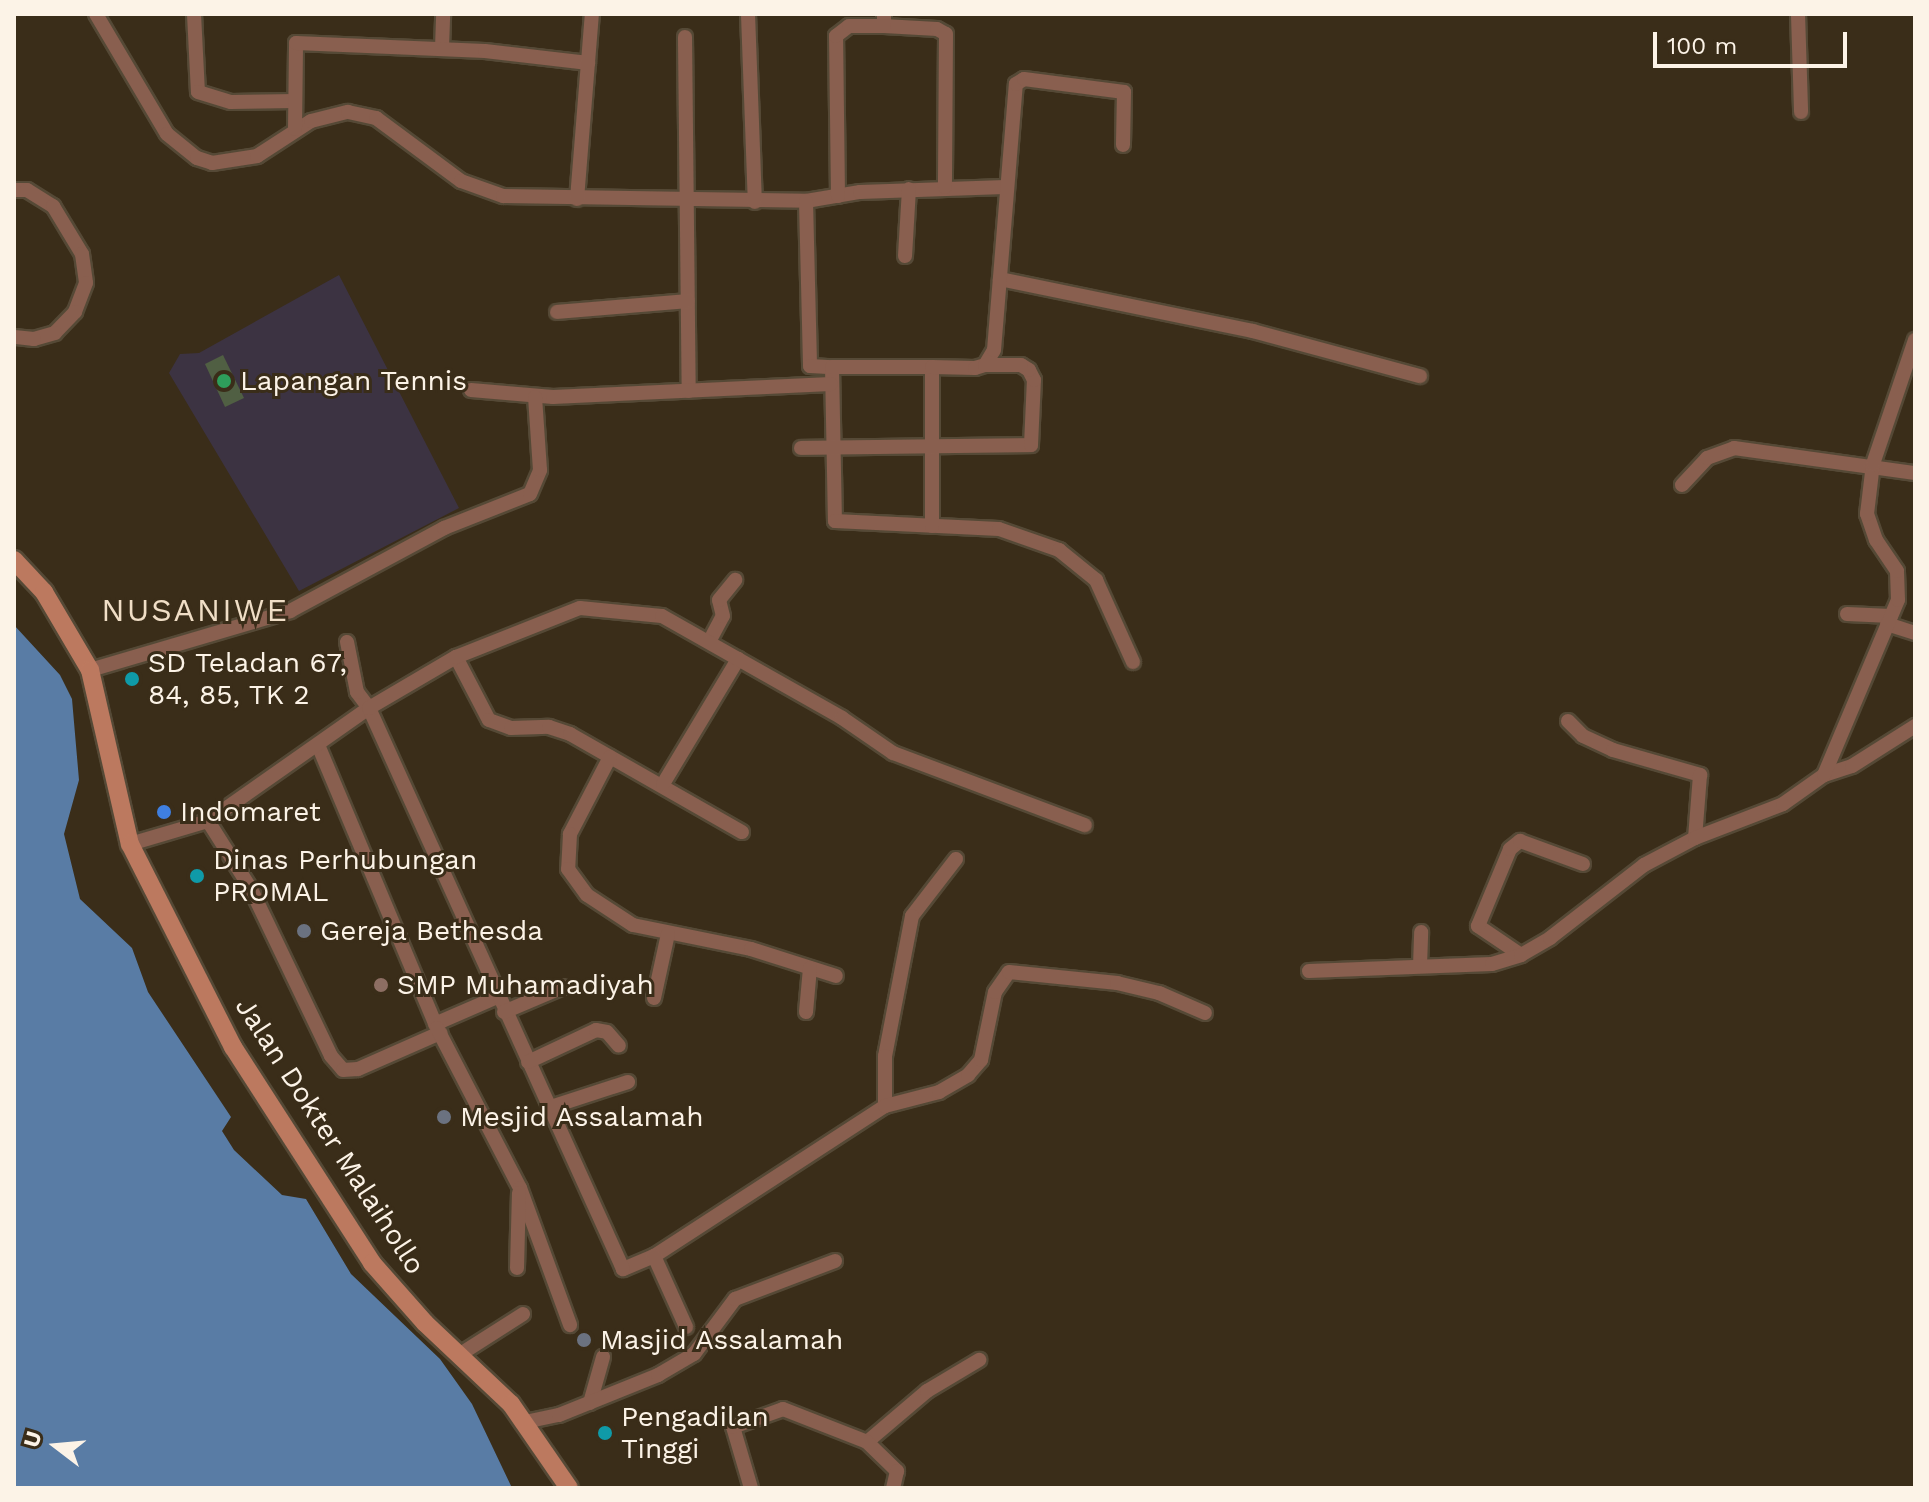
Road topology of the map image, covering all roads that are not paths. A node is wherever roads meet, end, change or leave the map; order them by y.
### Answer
1 (96, 14) edge
2 (194, 14) edge
3 (443, 14) edge
4 (592, 14) edge
5 (748, 14) edge
6 (1798, 14) edge
7 (884, 20) edge
8 (685, 37) dead end
9 (442, 48) junction
10 (588, 63) junction
11 (295, 101) junction
12 (1801, 112) dead end
13 (295, 129) junction
14 (1123, 145) dead end
15 (945, 187) junction
16 (1005, 187) junction
17 (909, 189) junction
18 (14, 190) edge
19 (838, 196) junction
20 (577, 199) junction
21 (687, 199) junction
22 (806, 201) junction
23 (755, 202) junction
24 (905, 256) dead end
25 (1000, 279) junction
26 (688, 301) junction
27 (557, 312) dead end
28 (14, 337) edge
29 (1915, 342) edge
30 (985, 365) junction
31 (810, 366) junction
32 (832, 367) junction
33 (932, 367) junction
34 (1420, 376) dead end
35 (831, 384) junction
36 (810, 385) junction
37 (471, 390) dead end
38 (689, 391) junction
39 (535, 397) junction
40 (831, 447) junction
41 (932, 447) junction
42 (801, 448) dead end
43 (1873, 464) junction
44 (1915, 473) edge
45 (1682, 485) dead end
46 (932, 526) junction
47 (14, 560) edge
48 (735, 580) dead end
49 (1847, 614) dead end
50 (1889, 620) junction
51 (1915, 633) edge
52 (710, 640) junction
53 (347, 642) dead end
54 (456, 657) junction
55 (738, 659) junction
56 (1133, 662) dead end
57 (90, 670) junction
58 (369, 708) junction
59 (1568, 721) dead end
60 (1915, 726) edge
61 (318, 745) junction
62 (610, 757) junction
63 (1824, 775) junction
64 (663, 784) junction
65 (208, 821) junction
66 (1085, 825) dead end
67 (742, 832) dead end
68 (1695, 838) junction
69 (130, 844) junction
70 (956, 859) dead end
71 (1583, 864) dead end
72 (1421, 932) dead end
73 (668, 934) junction
74 (1521, 955) junction
75 (1420, 966) junction
76 (810, 968) junction
77 (1309, 971) dead end
78 (836, 976) dead end
79 (563, 987) dead end
80 (497, 997) junction
81 (654, 998) dead end
82 (504, 1012) junction
83 (806, 1012) dead end
84 (1205, 1013) dead end
85 (438, 1028) junction
86 (619, 1046) dead end
87 (528, 1062) junction
88 (628, 1082) dead end
89 (885, 1106) junction
90 (551, 1107) junction
91 (520, 1188) junction
92 (654, 1256) junction
93 (835, 1261) dead end
94 (517, 1268) dead end
95 (523, 1314) dead end
96 (570, 1325) dead end
97 (686, 1327) dead end
98 (459, 1355) junction
99 (603, 1357) dead end
100 (979, 1360) dead end
101 (590, 1403) junction
102 (525, 1422) junction
103 (867, 1442) junction
104 (569, 1488) edge
105 (751, 1488) edge
106 (893, 1488) edge

1 - 13 street
2 - 11 street
3 - 9 street
4 - 10 street
5 - 23 street
6 - 12 street
7 - 15 street
7 - 19 street
8 - 21 street
9 - 10 street
9 - 11 street
10 - 20 street
11 - 13 street
13 - 20 street
14 - 16 street
15 - 16 street
15 - 17 street
16 - 25 street
17 - 19 street
17 - 24 street
18 - 28 street
19 - 22 street
20 - 21 street
21 - 23 street
21 - 26 street
22 - 23 street
22 - 31 street
25 - 30 street
25 - 34 street
26 - 27 street
26 - 38 street
29 - 43 street
30 - 33 street
30 - 41 street
31 - 32 street
31 - 36 street
32 - 33 street
32 - 35 street
33 - 41 street
35 - 36 street
35 - 40 street
36 - 38 street
37 - 39 street
38 - 39 street
39 - 57 street
40 - 41 street
40 - 42 street
40 - 46 street
41 - 46 street
43 - 44 street
43 - 45 street
43 - 50 street
46 - 56 street
47 - 57 main road, Jalan Dokter Malaihollo
48 - 52 street
49 - 50 street
50 - 51 street
50 - 63 street
52 - 54 street
52 - 55 street
53 - 58 street
54 - 58 street
54 - 62 street
55 - 64 street
55 - 66 street
57 - 69 main road, Jalan Dokter Malaihollo
58 - 61 street
58 - 80 street
59 - 68 street
60 - 63 street
61 - 65 street
61 - 85 street
62 - 64 street
62 - 73 street
63 - 68 street
64 - 67 street
65 - 69 street
65 - 85 street
68 - 74 street
69 - 98 main road, Jalan Dokter Malaihollo
70 - 89 street
71 - 74 street
72 - 75 street
73 - 76 street
73 - 81 street
74 - 75 street
75 - 77 street
76 - 78 street
76 - 83 street
79 - 82 street
80 - 82 street
80 - 85 street
82 - 87 street
84 - 89 street
85 - 91 street
86 - 87 street
87 - 90 street
88 - 90 street
89 - 92 street
90 - 92 street
91 - 94 street
91 - 96 street
92 - 97 street
93 - 101 street
95 - 98 street
98 - 102 main road, Jalan Dokter Malaihollo
99 - 101 street
100 - 103 street
101 - 102 street
102 - 104 main road, Jalan Dokter Malaihollo
103 - 105 street
103 - 106 street

